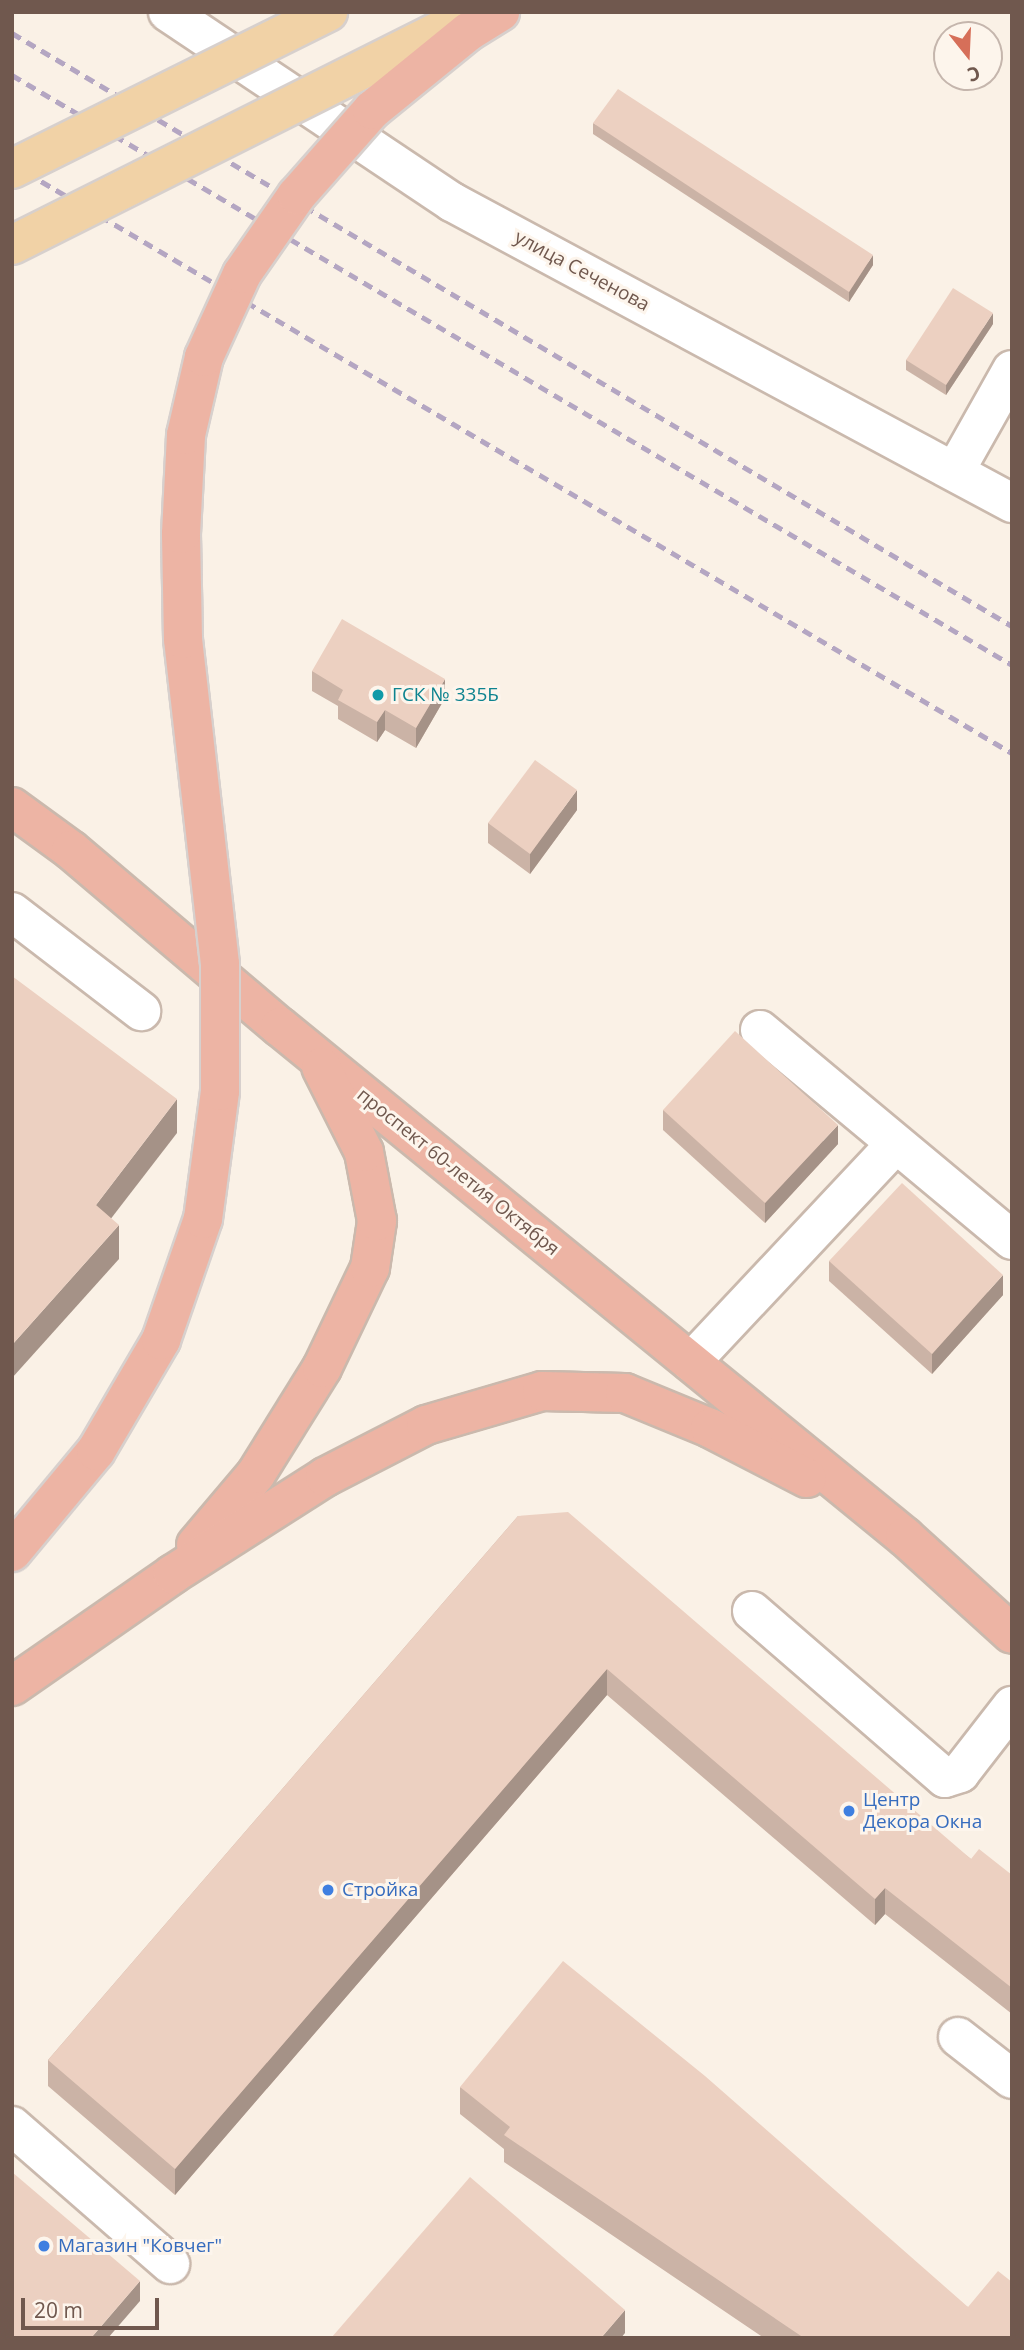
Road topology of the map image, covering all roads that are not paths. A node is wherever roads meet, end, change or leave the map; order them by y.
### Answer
1 (168, 12) edge
2 (328, 12) edge
3 (477, 12) edge
4 (500, 12) edge
5 (12, 169) edge
6 (12, 245) edge
7 (1012, 370) edge
8 (955, 471) junction
9 (1012, 503) edge
10 (12, 807) edge
11 (12, 912) edge
12 (141, 1012) dead end
13 (280, 1027) junction
14 (760, 1030) dead end
15 (896, 1144) junction
16 (1012, 1240) edge
17 (691, 1362) junction
18 (905, 1537) junction
19 (12, 1552) edge
20 (173, 1574) junction
21 (752, 1611) dead end
22 (1012, 1633) edge
23 (12, 1686) edge
24 (1012, 1706) edge
25 (958, 2036) dead end
26 (1012, 2079) edge
27 (12, 2126) edge
28 (170, 2264) dead end

1 - 8 street, улица Сеченова
2 - 5 main road, bridge
3 - 6 main road, bridge
4 - 19 highway, bridge
7 - 8 street
8 - 9 street, улица Сеченова
10 - 13 highway, проспект 60-летия Октября
11 - 12 street
13 - 17 highway, проспект 60-летия Октября
13 - 20 highway
14 - 15 street
15 - 16 street
15 - 17 street
17 - 18 highway, проспект 60-летия Октября
18 - 20 highway, проспект 60-летия Октября
18 - 22 highway, проспект 60-летия Октября
20 - 23 highway, проспект 60-летия Октября
21 - 24 street
25 - 26 street
27 - 28 street

